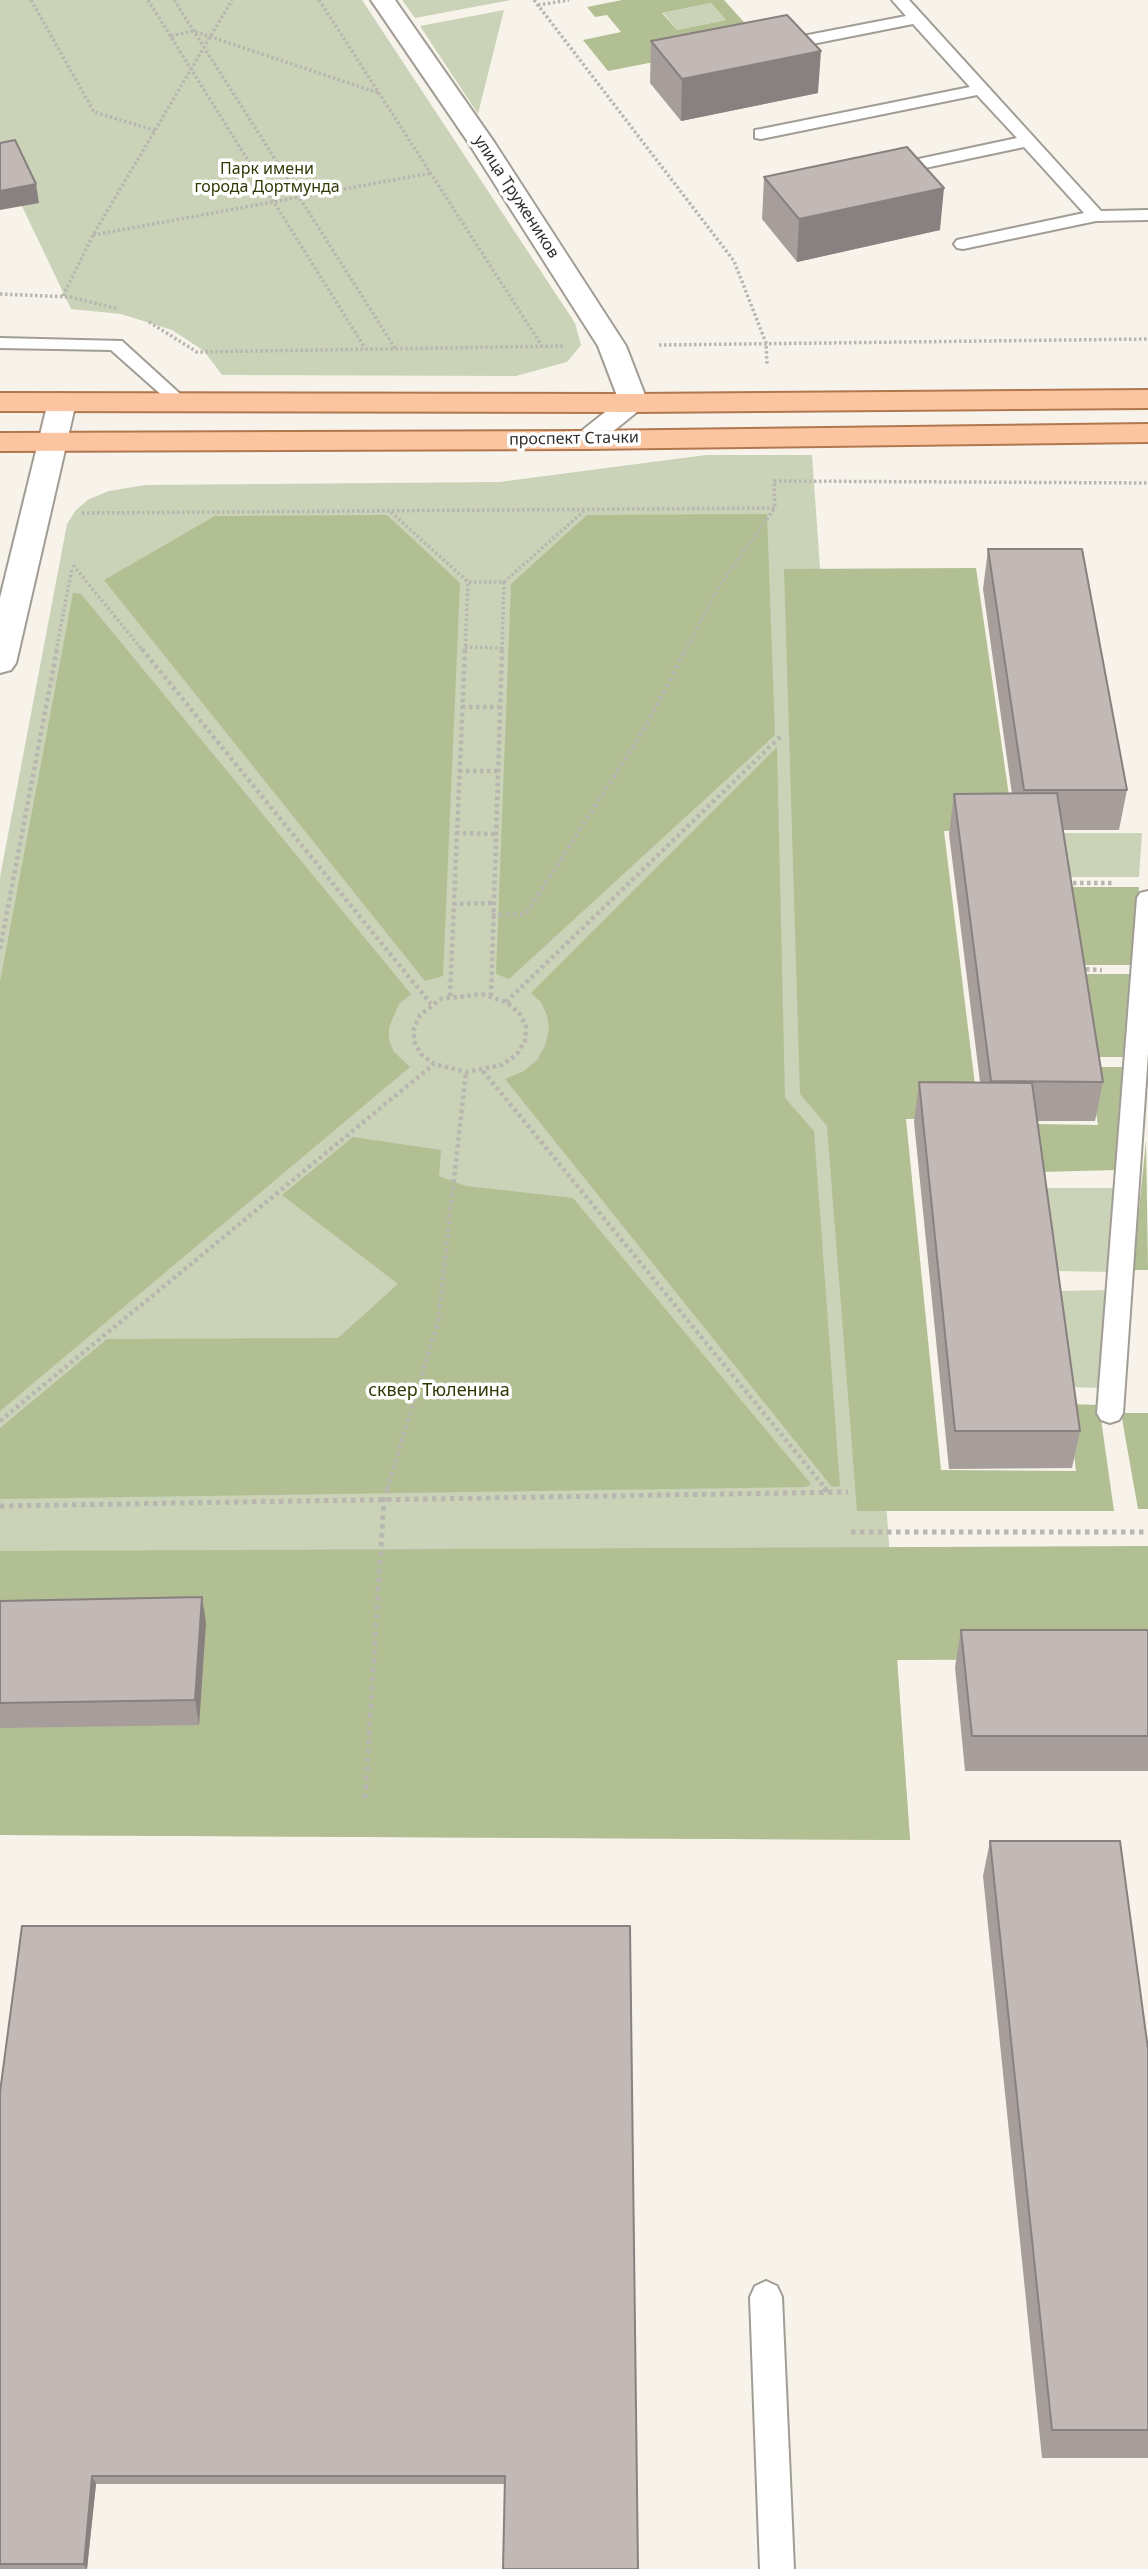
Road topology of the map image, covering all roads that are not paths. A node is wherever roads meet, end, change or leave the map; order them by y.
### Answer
1 (383, 0) edge
2 (900, 0) edge
3 (917, 18) junction
4 (766, 48) edge
5 (982, 89) junction
6 (761, 134) dead end
7 (1028, 141) junction
8 (880, 173) edge
9 (1148, 215) edge
10 (1096, 216) junction
11 (963, 244) dead end
12 (0, 342) edge
13 (1148, 399) edge
14 (0, 402) edge
15 (62, 402) junction
16 (180, 402) junction
17 (634, 403) junction
18 (1148, 433) edge
19 (585, 440) junction
20 (0, 442) edge
21 (53, 442) junction
22 (0, 663) edge
23 (1148, 898) edge
24 (1110, 1413) dead end
25 (766, 2297) dead end
26 (777, 2569) edge

1 - 17 main road, улица Тружеников
2 - 3 lane
3 - 4 lane
3 - 5 lane
5 - 6 lane
5 - 7 lane
7 - 8 lane
7 - 10 lane
9 - 10 lane
10 - 11 lane
12 - 16 lane
13 - 17 main road, проспект Стачки
14 - 15 main road, проспект Стачки
15 - 16 main road, проспект Стачки
15 - 21 main road
16 - 17 main road, проспект Стачки
17 - 19 main road
18 - 19 main road, проспект Стачки
19 - 21 main road, проспект Стачки
20 - 21 main road, проспект Стачки
21 - 22 main road
23 - 24 lane
25 - 26 lane

